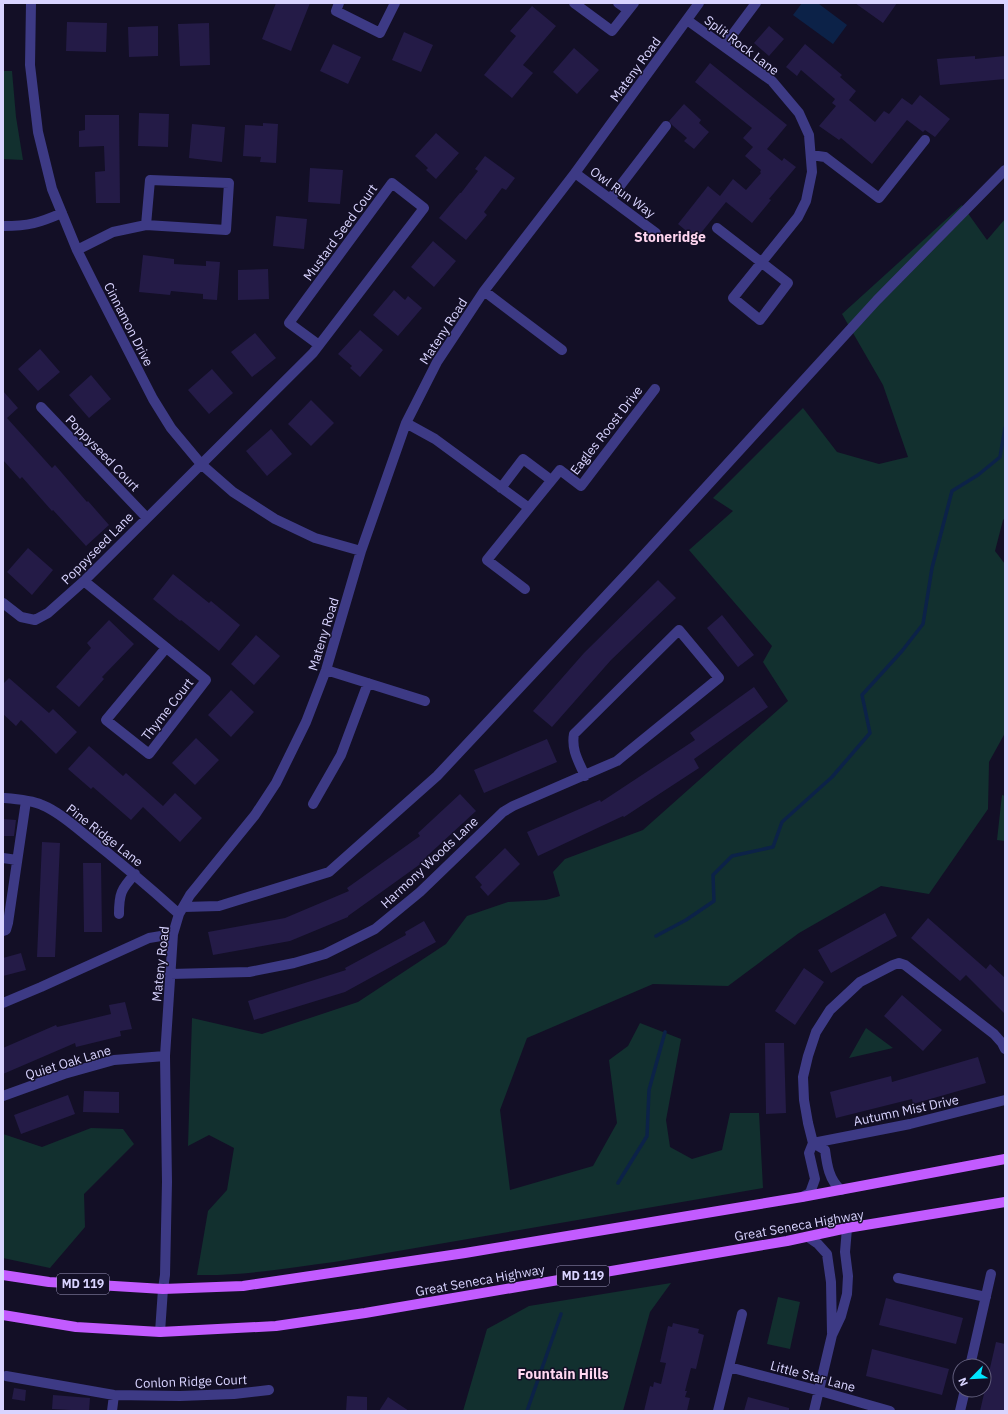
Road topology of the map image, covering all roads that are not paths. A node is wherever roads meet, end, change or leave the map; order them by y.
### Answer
1 (31, 3) edge
2 (339, 3) edge
3 (394, 3) edge
4 (574, 3) edge
5 (618, 3) edge
6 (700, 3) edge
7 (756, 3) edge
8 (631, 7) edge
9 (687, 20) junction
10 (724, 46) junction
11 (666, 126) dead end
12 (925, 140) dead end
13 (811, 154) junction
14 (1005, 170) edge
15 (575, 173) junction
16 (610, 199) junction
17 (62, 213) junction
18 (146, 225) junction
19 (3, 226) edge
20 (717, 228) dead end
21 (656, 232) dead end
22 (77, 250) junction
23 (761, 262) junction
24 (484, 291) junction
25 (319, 345) junction
26 (562, 350) dead end
27 (654, 389) dead end
28 (41, 407) dead end
29 (406, 423) junction
30 (201, 464) junction
31 (551, 480) junction
32 (501, 488) junction
33 (529, 508) junction
34 (146, 517) junction
35 (361, 551) junction
36 (84, 581) junction
37 (525, 589) dead end
38 (3, 603) edge
39 (166, 648) junction
40 (326, 670) junction
41 (368, 683) junction
42 (425, 701) dead end
43 (585, 776) junction
44 (3, 798) edge
45 (26, 801) junction
46 (313, 804) dead end
47 (3, 858) edge
48 (17, 860) junction
49 (135, 874) junction
50 (181, 911) junction
51 (119, 914) dead end
52 (3, 931) edge
53 (173, 934) junction
54 (170, 974) junction
55 (3, 1003) edge
56 (1005, 1049) edge
57 (165, 1056) junction
58 (3, 1096) edge
59 (1005, 1100) edge
60 (813, 1143) junction
61 (1005, 1159) edge
62 (841, 1190) junction
63 (802, 1197) junction
64 (1005, 1202) edge
65 (847, 1228) junction
66 (808, 1237) junction
67 (991, 1274) dead end
68 (3, 1275) edge
69 (898, 1278) dead end
70 (162, 1289) junction
71 (986, 1296) junction
72 (742, 1314) dead end
73 (3, 1315) edge
74 (160, 1332) junction
75 (832, 1334) junction
76 (972, 1358) edge
77 (729, 1367) junction
78 (6, 1376) dead end
79 (269, 1390) dead end
80 (820, 1390) junction
81 (114, 1395) junction
82 (963, 1398) edge
83 (112, 1411) edge
84 (718, 1411) edge
85 (814, 1411) edge
86 (888, 1411) edge
87 (960, 1411) edge

1 - 17 street, Cinnamon Drive
2 - 3 street
4 - 8 street
5 - 8 street
6 - 9 street, Mateny Road
7 - 10 street
9 - 10 street, Split Rock Lane
9 - 15 street, Mateny Road
10 - 13 street, Split Rock Lane
11 - 16 street
12 - 13 street
13 - 23 street, Split Rock Lane
14 - 50 street
15 - 16 street, Owl Run Way
15 - 24 street, Mateny Road
16 - 21 street, Owl Run Way
17 - 19 street
17 - 22 street, Cinnamon Drive
18 - 18 street
18 - 22 street
20 - 23 street
22 - 30 street, Cinnamon Drive
23 - 23 street, Split Rock Lane
24 - 26 street
24 - 29 street, Mateny Road
25 - 25 street, Mustard Seed Court
25 - 30 street, Mustard Seed Court
27 - 31 street, Eagles Roost Drive
28 - 34 street, Poppyseed Court
29 - 32 street
29 - 35 street, Mateny Road
30 - 34 street, Poppyseed Lane
30 - 35 street, Cinnamon Drive
31 - 32 street
31 - 33 street, Eagles Roost Drive
32 - 33 street
33 - 37 street, Eagles Roost Drive
34 - 36 street, Poppyseed Lane
35 - 40 street, Mateny Road
36 - 38 street, Poppyseed Lane
36 - 39 street, Thyme Court
39 - 39 street, Thyme Court
40 - 41 street
40 - 50 street, Mateny Road
41 - 42 street
41 - 46 street
43 - 43 street, Harmony Woods Lane
43 - 54 street, Harmony Woods Lane
44 - 45 street, Pine Ridge Lane
45 - 48 street
45 - 49 street, Pine Ridge Lane
47 - 48 street
48 - 52 street
49 - 50 street, Pine Ridge Lane
49 - 51 street
50 - 53 street, Mateny Road
53 - 54 street, Mateny Road
53 - 55 street
54 - 57 street, Mateny Road
56 - 60 street
57 - 58 street, Quiet Oak Lane
57 - 70 street, Mateny Road
59 - 60 street, Autumn Mist Drive
60 - 62 street
60 - 63 street
61 - 62 main road, Great Seneca Highway / MD 119
62 - 63 main road, Great Seneca Highway / MD 119
63 - 70 main road, Great Seneca Highway / MD 119
64 - 65 main road, Great Seneca Highway / MD 119
65 - 66 main road, Great Seneca Highway / MD 119
65 - 75 street
66 - 74 main road, Great Seneca Highway / MD 119
66 - 75 street
67 - 71 street
68 - 70 main road, Great Seneca Highway / MD 119
69 - 71 street
70 - 74 street, Mateny Road
71 - 76 street
72 - 77 street
73 - 74 main road, Great Seneca Highway / MD 119
75 - 80 street
77 - 80 street, Little Star Lane
77 - 84 street
78 - 81 street, Conlon Ridge Court
79 - 81 street, Conlon Ridge Court
80 - 85 street
80 - 86 street, Little Star Lane
81 - 83 street
82 - 87 street

